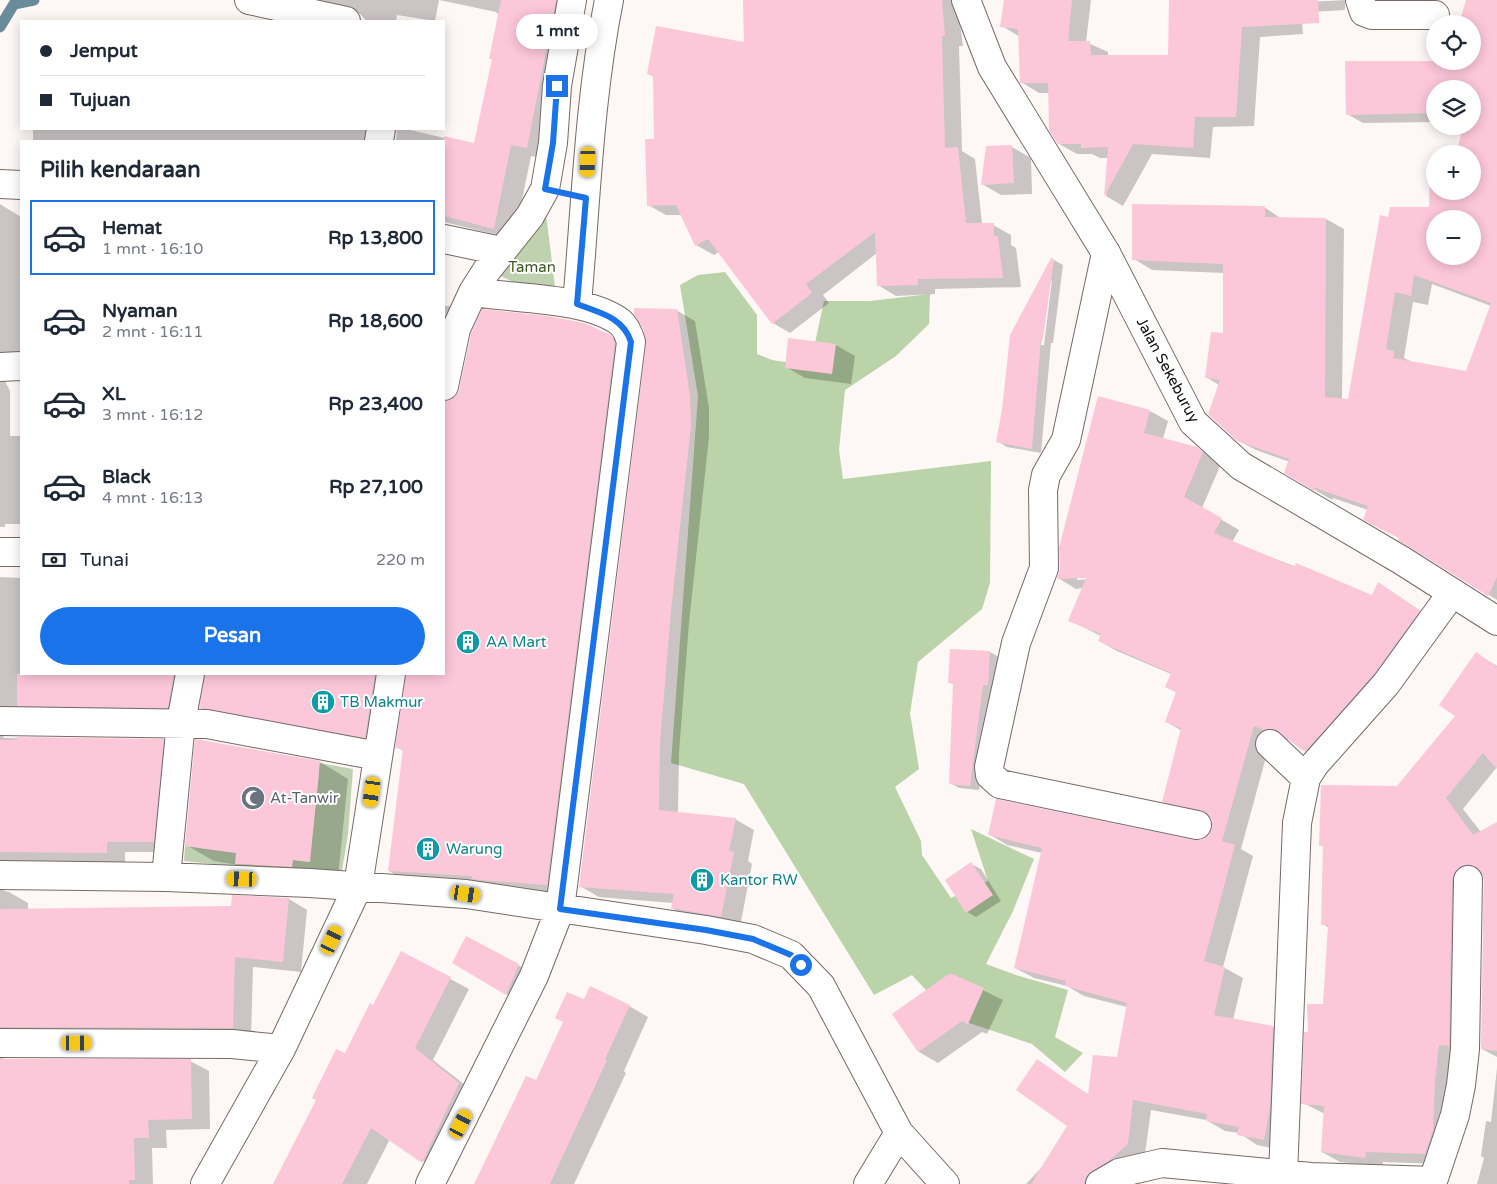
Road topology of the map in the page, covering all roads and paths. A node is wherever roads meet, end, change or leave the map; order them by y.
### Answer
1 (249, 0) edge
2 (572, 0) edge
3 (609, 0) edge
4 (966, 0) edge
5 (1360, 0) edge
6 (1426, 15) edge
7 (341, 20) edge
8 (0, 184) edge
9 (20, 185) edge
10 (545, 189) junction
11 (586, 198) junction
12 (445, 239) edge
13 (501, 251) junction
14 (1106, 253) junction
15 (473, 292) junction
16 (577, 304) junction
17 (20, 366) edge
18 (0, 367) edge
19 (445, 381) edge
20 (0, 552) edge
21 (20, 552) edge
22 (1452, 593) junction
23 (1497, 621) edge
24 (190, 675) edge
25 (392, 675) edge
26 (0, 721) edge
27 (181, 722) junction
28 (1270, 744) dead end
29 (378, 756) junction
30 (1306, 778) junction
31 (1197, 825) dead end
32 (0, 875) edge
33 (166, 877) junction
34 (1468, 880) dead end
35 (358, 886) junction
36 (560, 909) junction
37 (0, 1042) edge
38 (281, 1049) junction
39 (899, 1133) junction
40 (1283, 1175) junction
41 (1309, 1180) edge
42 (1432, 1183) edge
43 (205, 1184) edge
44 (430, 1184) edge
45 (868, 1184) edge
46 (945, 1184) edge
47 (1100, 1184) edge

1 - 7 street
2 - 10 street
3 - 11 street
4 - 14 street, Jalan Sekeburuy
5 - 6 street
8 - 9 street
10 - 11 street
10 - 13 street
11 - 16 street
12 - 13 street
13 - 15 street
14 - 22 street, Jalan Sekeburuy
14 - 31 street
15 - 16 street
15 - 19 street
16 - 36 street
17 - 18 street
20 - 21 street
22 - 23 street, Jalan Sekeburuy
22 - 30 street
24 - 27 street
25 - 29 street
26 - 27 street
27 - 29 street
27 - 33 street
28 - 30 street
29 - 35 street
30 - 40 street
32 - 33 street
33 - 35 street
34 - 42 street
35 - 36 street
35 - 38 street
36 - 39 street
36 - 44 street
37 - 38 street
38 - 43 street
39 - 45 street
39 - 46 street
40 - 41 street
40 - 47 street
41 - 42 street

